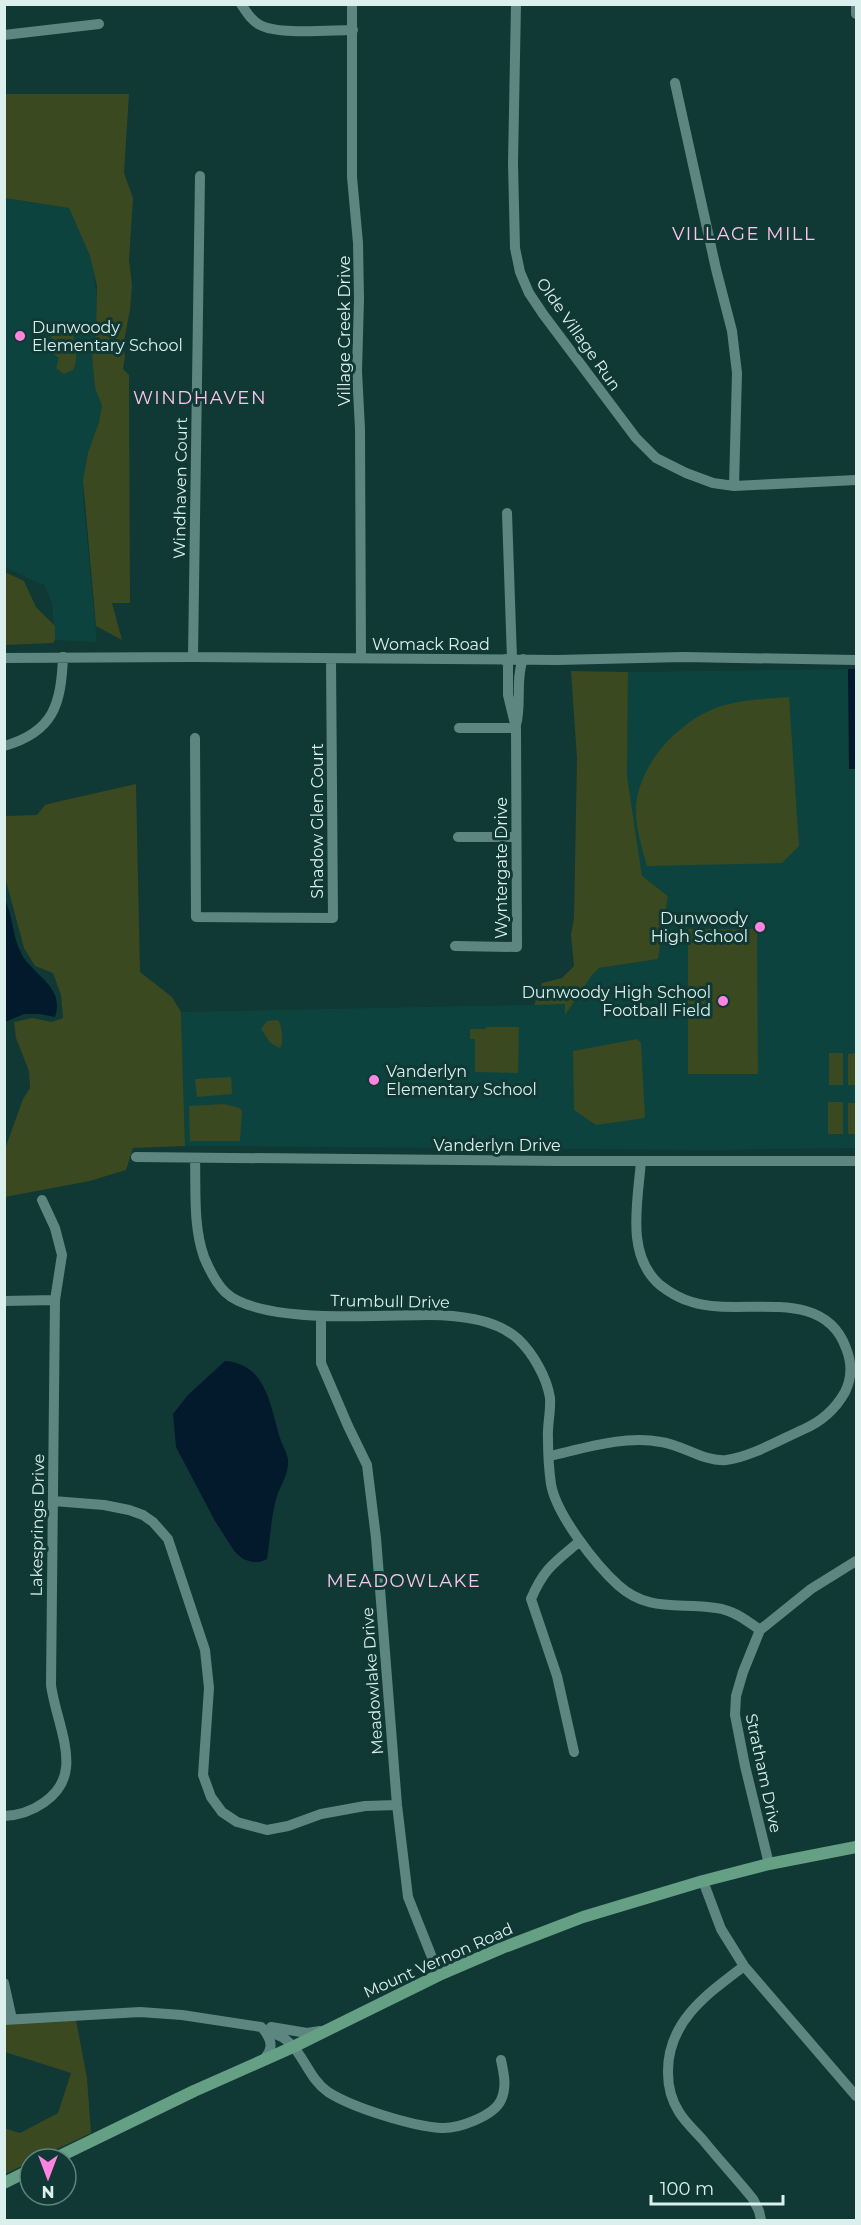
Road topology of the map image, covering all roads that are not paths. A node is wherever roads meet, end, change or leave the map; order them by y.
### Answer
1 (241, 4) edge
2 (352, 4) edge
3 (516, 4) edge
4 (856, 4) edge
5 (856, 14) edge
6 (99, 24) dead end
7 (352, 30) junction
8 (4, 35) edge
9 (675, 82) dead end
10 (200, 176) dead end
11 (856, 480) edge
12 (734, 486) junction
13 (507, 513) dead end
14 (63, 657) junction
15 (193, 657) junction
16 (4, 658) edge
17 (361, 658) junction
18 (331, 659) junction
19 (513, 659) junction
20 (856, 660) edge
21 (514, 677) junction
22 (459, 728) dead end
23 (516, 728) junction
24 (195, 738) dead end
25 (4, 746) edge
26 (458, 837) dead end
27 (516, 837) junction
28 (455, 946) dead end
29 (136, 1157) dead end
30 (195, 1158) junction
31 (641, 1161) junction
32 (856, 1161) edge
33 (42, 1200) dead end
34 (55, 1300) junction
35 (4, 1301) edge
36 (321, 1316) junction
37 (549, 1456) junction
38 (53, 1501) junction
39 (580, 1541) junction
40 (856, 1561) edge
41 (760, 1630) junction
42 (573, 1752) dead end
43 (397, 1805) junction
44 (4, 1816) edge
45 (856, 1848) edge
46 (769, 1864) junction
47 (703, 1881) junction
48 (744, 1966) junction
49 (440, 1975) junction
50 (4, 1983) edge
51 (8, 2019) edge
52 (263, 2029) junction
53 (326, 2031) junction
54 (293, 2047) junction
55 (265, 2058) junction
56 (501, 2060) dead end
57 (856, 2096) edge
58 (78, 2148) edge
59 (18, 2176) edge
60 (4, 2183) edge
61 (760, 2220) edge

1 - 7 street
2 - 7 street, Village Creek Drive
3 - 12 street, Olde Village Run
4 - 5 street
6 - 8 street
7 - 17 street, Village Creek Drive
9 - 12 street
10 - 15 street, Windhaven Court
11 - 12 street, Olde Village Run
13 - 19 street
14 - 15 street, Womack Road
14 - 16 street, Womack Road
14 - 25 street
15 - 18 street, Womack Road
17 - 18 street, Womack Road
17 - 19 street, Womack Road
18 - 24 street, Shadow Glen Court
19 - 20 street, Womack Road
19 - 21 street, Wyntergate Drive
19 - 21 street, Wyntergate Drive
21 - 23 street, Wyntergate Drive
22 - 23 street
23 - 27 street, Wyntergate Drive
26 - 27 street
27 - 28 street, Wyntergate Drive
29 - 30 street, Vanderlyn Drive
30 - 31 street, Vanderlyn Drive
30 - 36 street, Trumbull Drive
31 - 32 street, Vanderlyn Drive
31 - 37 street
33 - 34 street, Lakesprings Drive
34 - 35 street
34 - 38 street, Lakesprings Drive
36 - 37 street, Trumbull Drive
36 - 43 street, Meadowlake Drive
37 - 39 street, Trumbull Drive
38 - 43 street
38 - 44 street, Lakesprings Drive
39 - 41 street, Trumbull Drive
39 - 42 street
40 - 41 street, Stratham Drive
41 - 46 street, Stratham Drive
43 - 49 street, Meadowlake Drive
45 - 46 main road, Mount Vernon Road
46 - 47 main road, Mount Vernon Road
47 - 48 street
47 - 49 main road, Mount Vernon Road
48 - 57 street
48 - 61 street
49 - 53 main road, Mount Vernon Road
50 - 51 street
51 - 52 street
52 - 53 street
52 - 54 street
52 - 55 street
53 - 54 main road, Mount Vernon Road
54 - 55 main road, Mount Vernon Road
54 - 56 street
55 - 58 main road, Mount Vernon Road
59 - 60 main road

